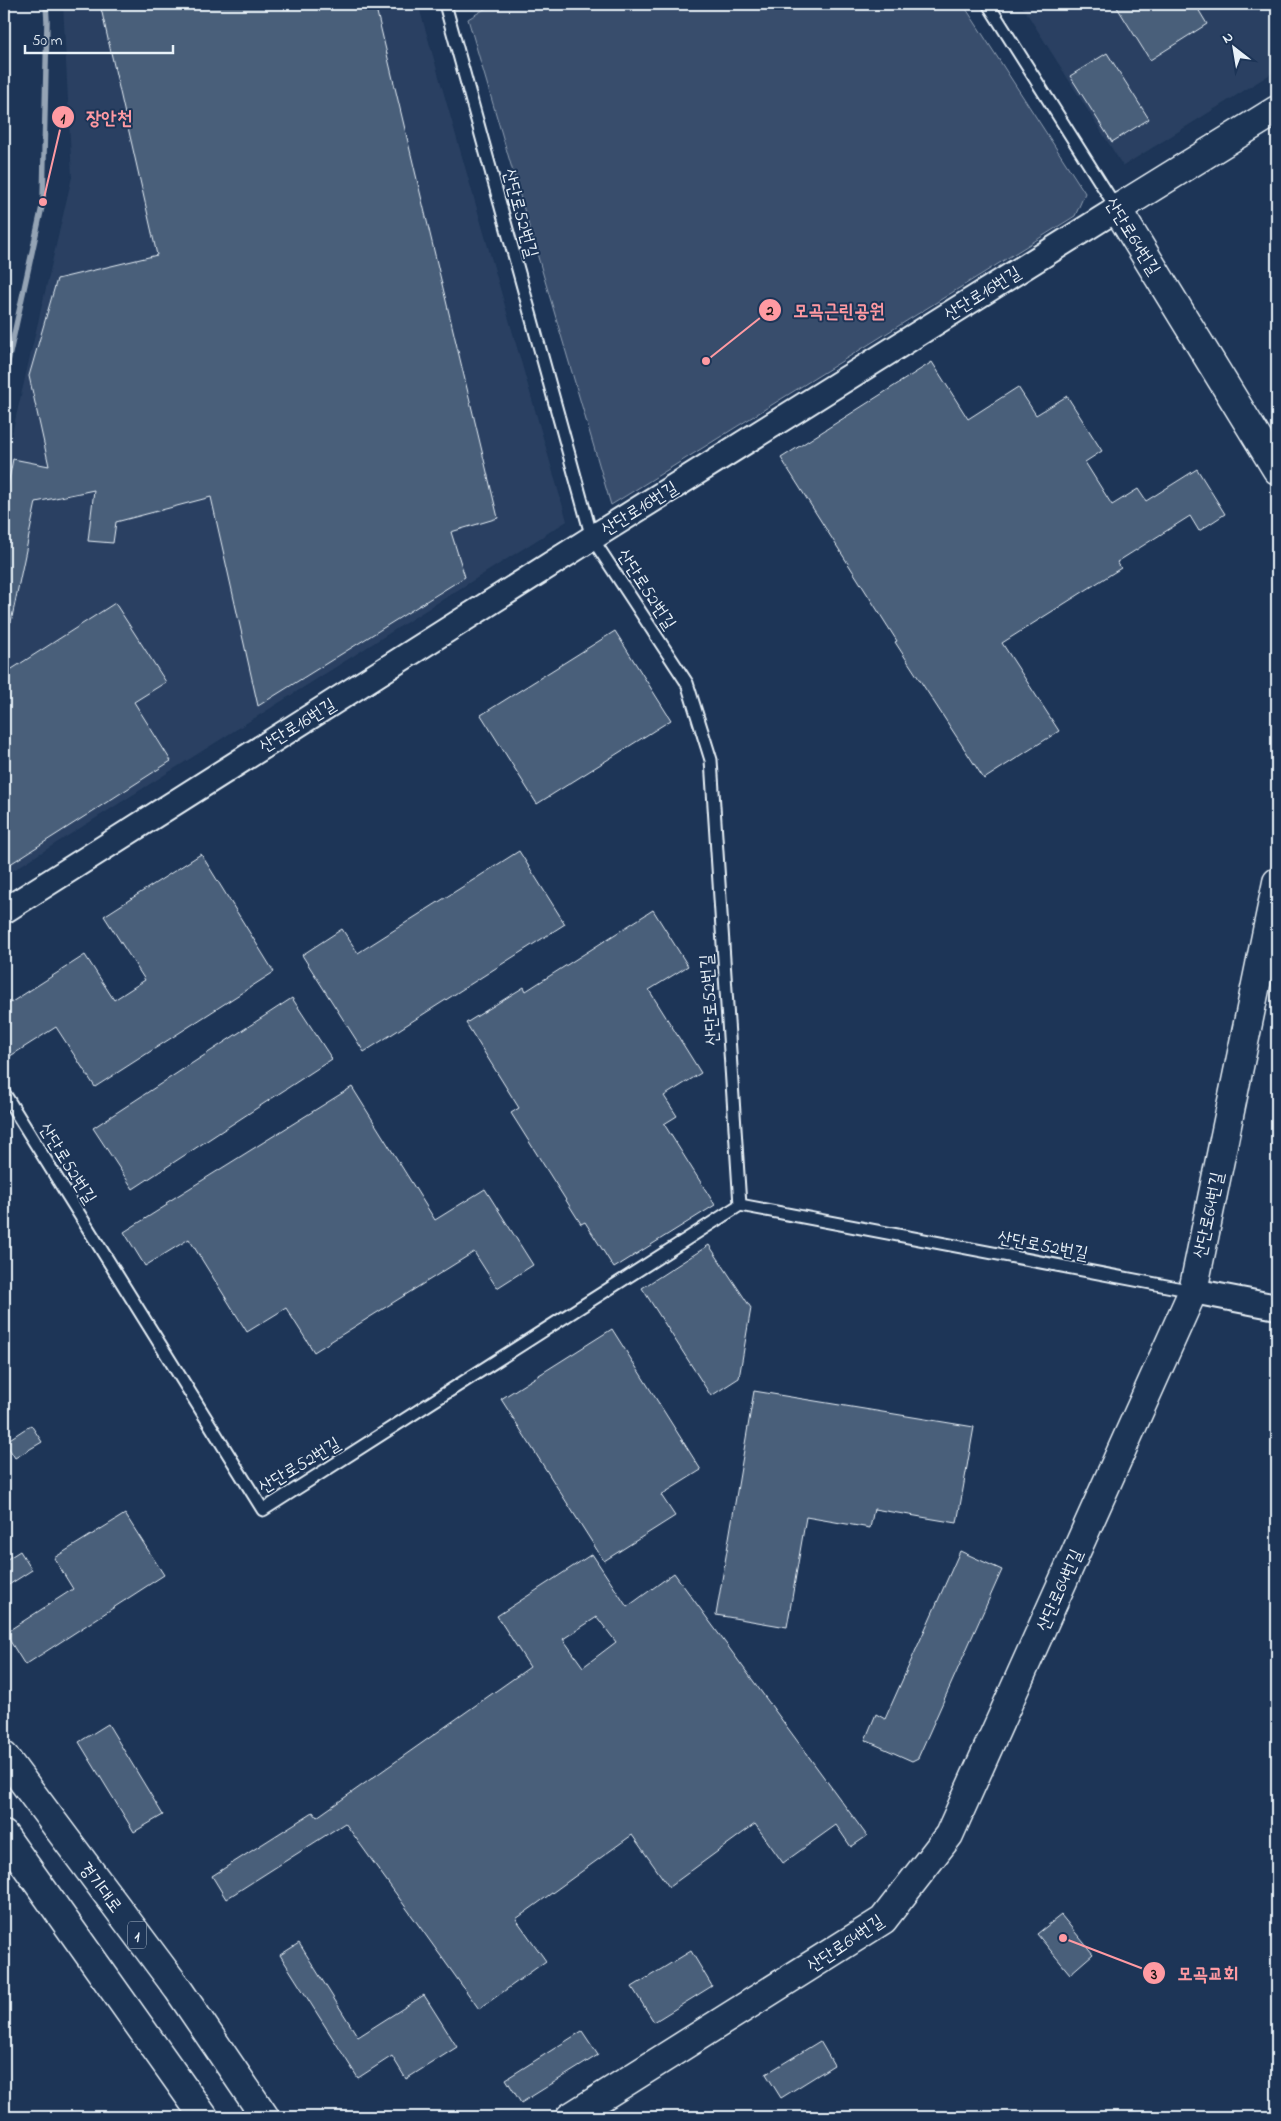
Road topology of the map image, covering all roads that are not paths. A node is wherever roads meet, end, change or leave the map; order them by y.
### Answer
1 (445, 4) edge
2 (988, 4) edge
3 (1277, 110) edge
4 (1117, 209) junction
5 (1277, 470) edge
6 (592, 538) junction
7 (1277, 882) edge
8 (4, 911) edge
9 (4, 1093) edge
10 (740, 1205) junction
11 (1193, 1291) junction
12 (1277, 1307) edge
13 (4, 1756) edge
14 (4, 1835) edge
15 (204, 2117) edge
16 (265, 2117) edge
17 (570, 2117) edge

1 - 6 lane, 산단로52번길
2 - 4 lane, 산단로64번길
3 - 4 street, 산단로16번길
4 - 5 street, 산단로64번길
4 - 6 street, 산단로16번길
6 - 8 street, 산단로16번길
6 - 10 lane, 산단로52번길
7 - 11 street, 산단로64번길
9 - 10 lane, 산단로52번길
10 - 11 lane, 산단로52번길
11 - 12 street
11 - 17 street, 산단로64번길
13 - 16 street, 경기대로 / 1
14 - 15 street

